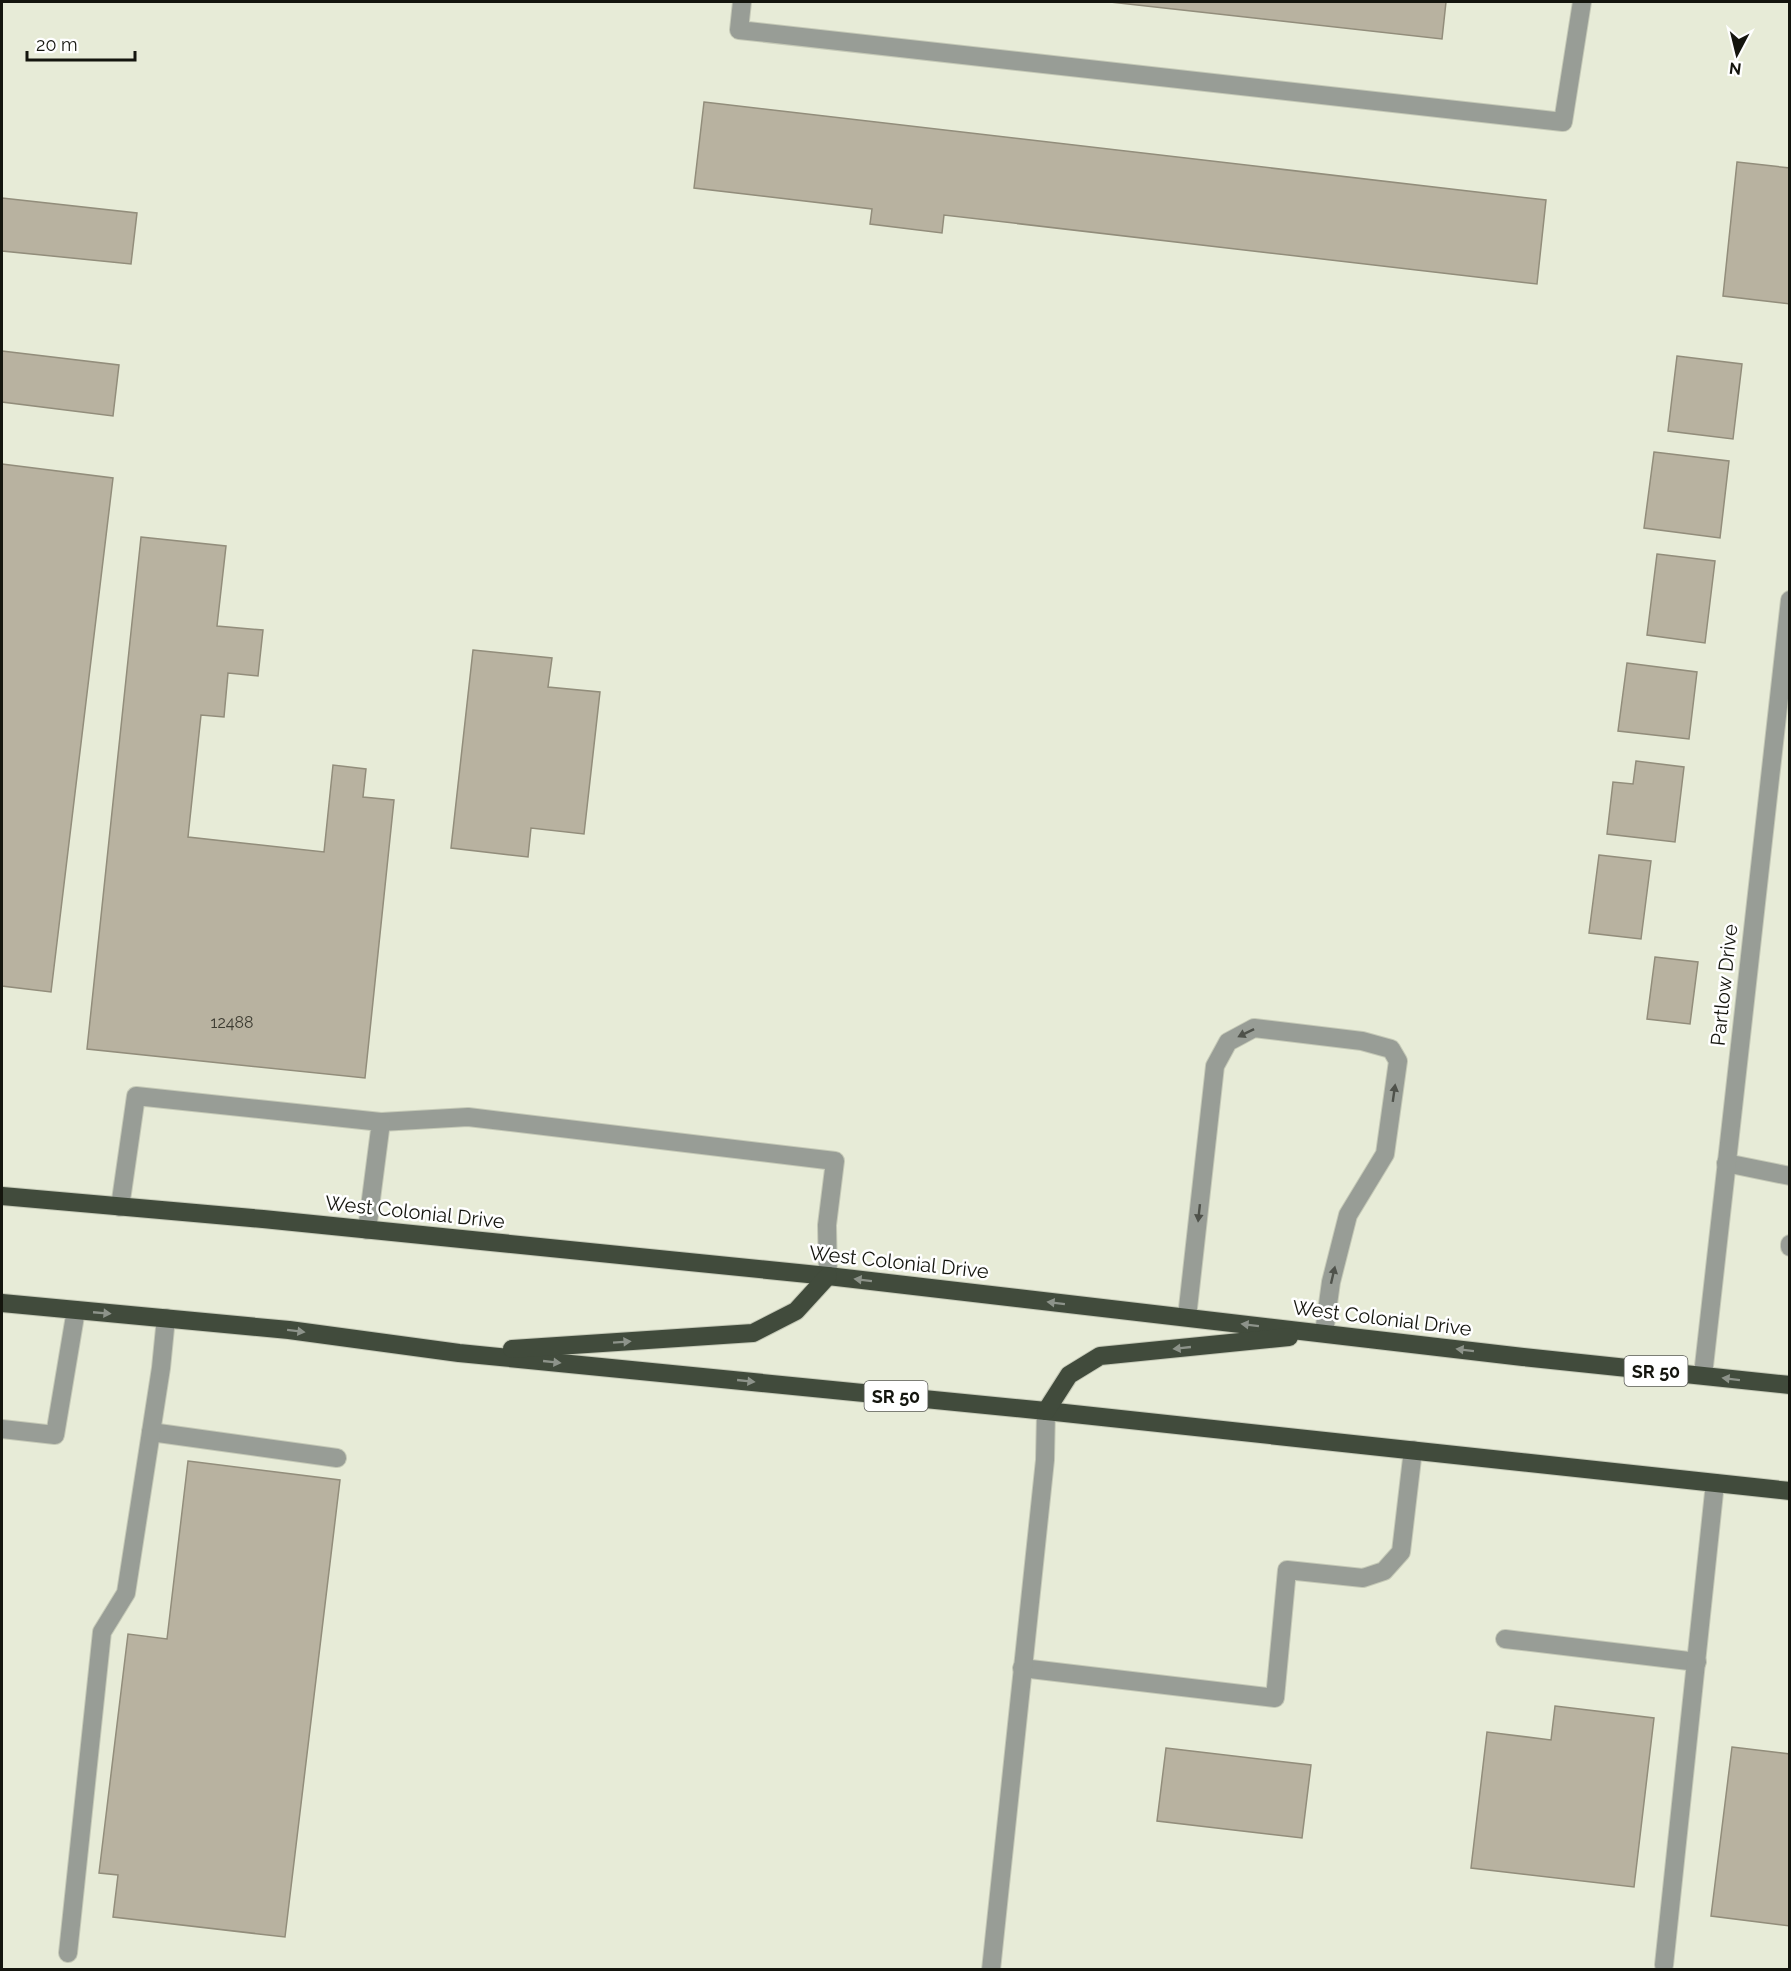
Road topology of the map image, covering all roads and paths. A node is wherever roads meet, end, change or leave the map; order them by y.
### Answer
1 (742, 2) edge
2 (1582, 2) edge
3 (1790, 600) edge
4 (381, 1122) junction
5 (1726, 1163) junction
6 (1790, 1176) edge
7 (2, 1196) edge
8 (120, 1206) junction
9 (367, 1230) junction
10 (828, 1276) junction
11 (2, 1303) edge
12 (76, 1310) junction
13 (1187, 1317) junction
14 (166, 1318) junction
15 (1324, 1333) junction
16 (459, 1353) junction
17 (1703, 1375) junction
18 (1790, 1386) edge
19 (1046, 1411) junction
20 (2, 1430) edge
21 (151, 1432) junction
22 (1413, 1450) junction
23 (337, 1458) dead end
24 (1714, 1483) junction
25 (1790, 1491) edge
26 (1505, 1639) dead end
27 (1697, 1662) junction
28 (1022, 1668) junction
29 (68, 1953) dead end
30 (1664, 1965) dead end
31 (991, 1970) edge

1 - 2 street
3 - 5 street, Partlow Drive
4 - 8 street
4 - 9 street
4 - 10 street
5 - 6 street
5 - 17 street, Partlow Drive
7 - 8 highway, West Colonial Drive / SR 50
8 - 9 highway, West Colonial Drive / SR 50
9 - 10 highway, West Colonial Drive / SR 50
13 -> 10 highway, West Colonial Drive / SR 50
16 -> 10 highway
11 - 12 highway, SR 50
12 -> 14 highway, SR 50
12 - 20 street
15 -> 13 highway, West Colonial Drive / SR 50
15 -> 13 street
14 -> 16 highway, SR 50
14 - 21 street
17 -> 15 highway, West Colonial Drive / SR 50
15 -> 19 highway
16 -> 19 highway, SR 50
18 -> 17 highway, West Colonial Drive / SR 50
19 - 22 highway, SR 50
19 - 28 street
21 - 23 street
21 - 29 street
22 - 24 highway, SR 50
22 - 28 street
24 - 25 highway, SR 50
24 - 27 street
26 - 27 street
27 - 30 street
28 - 31 street

